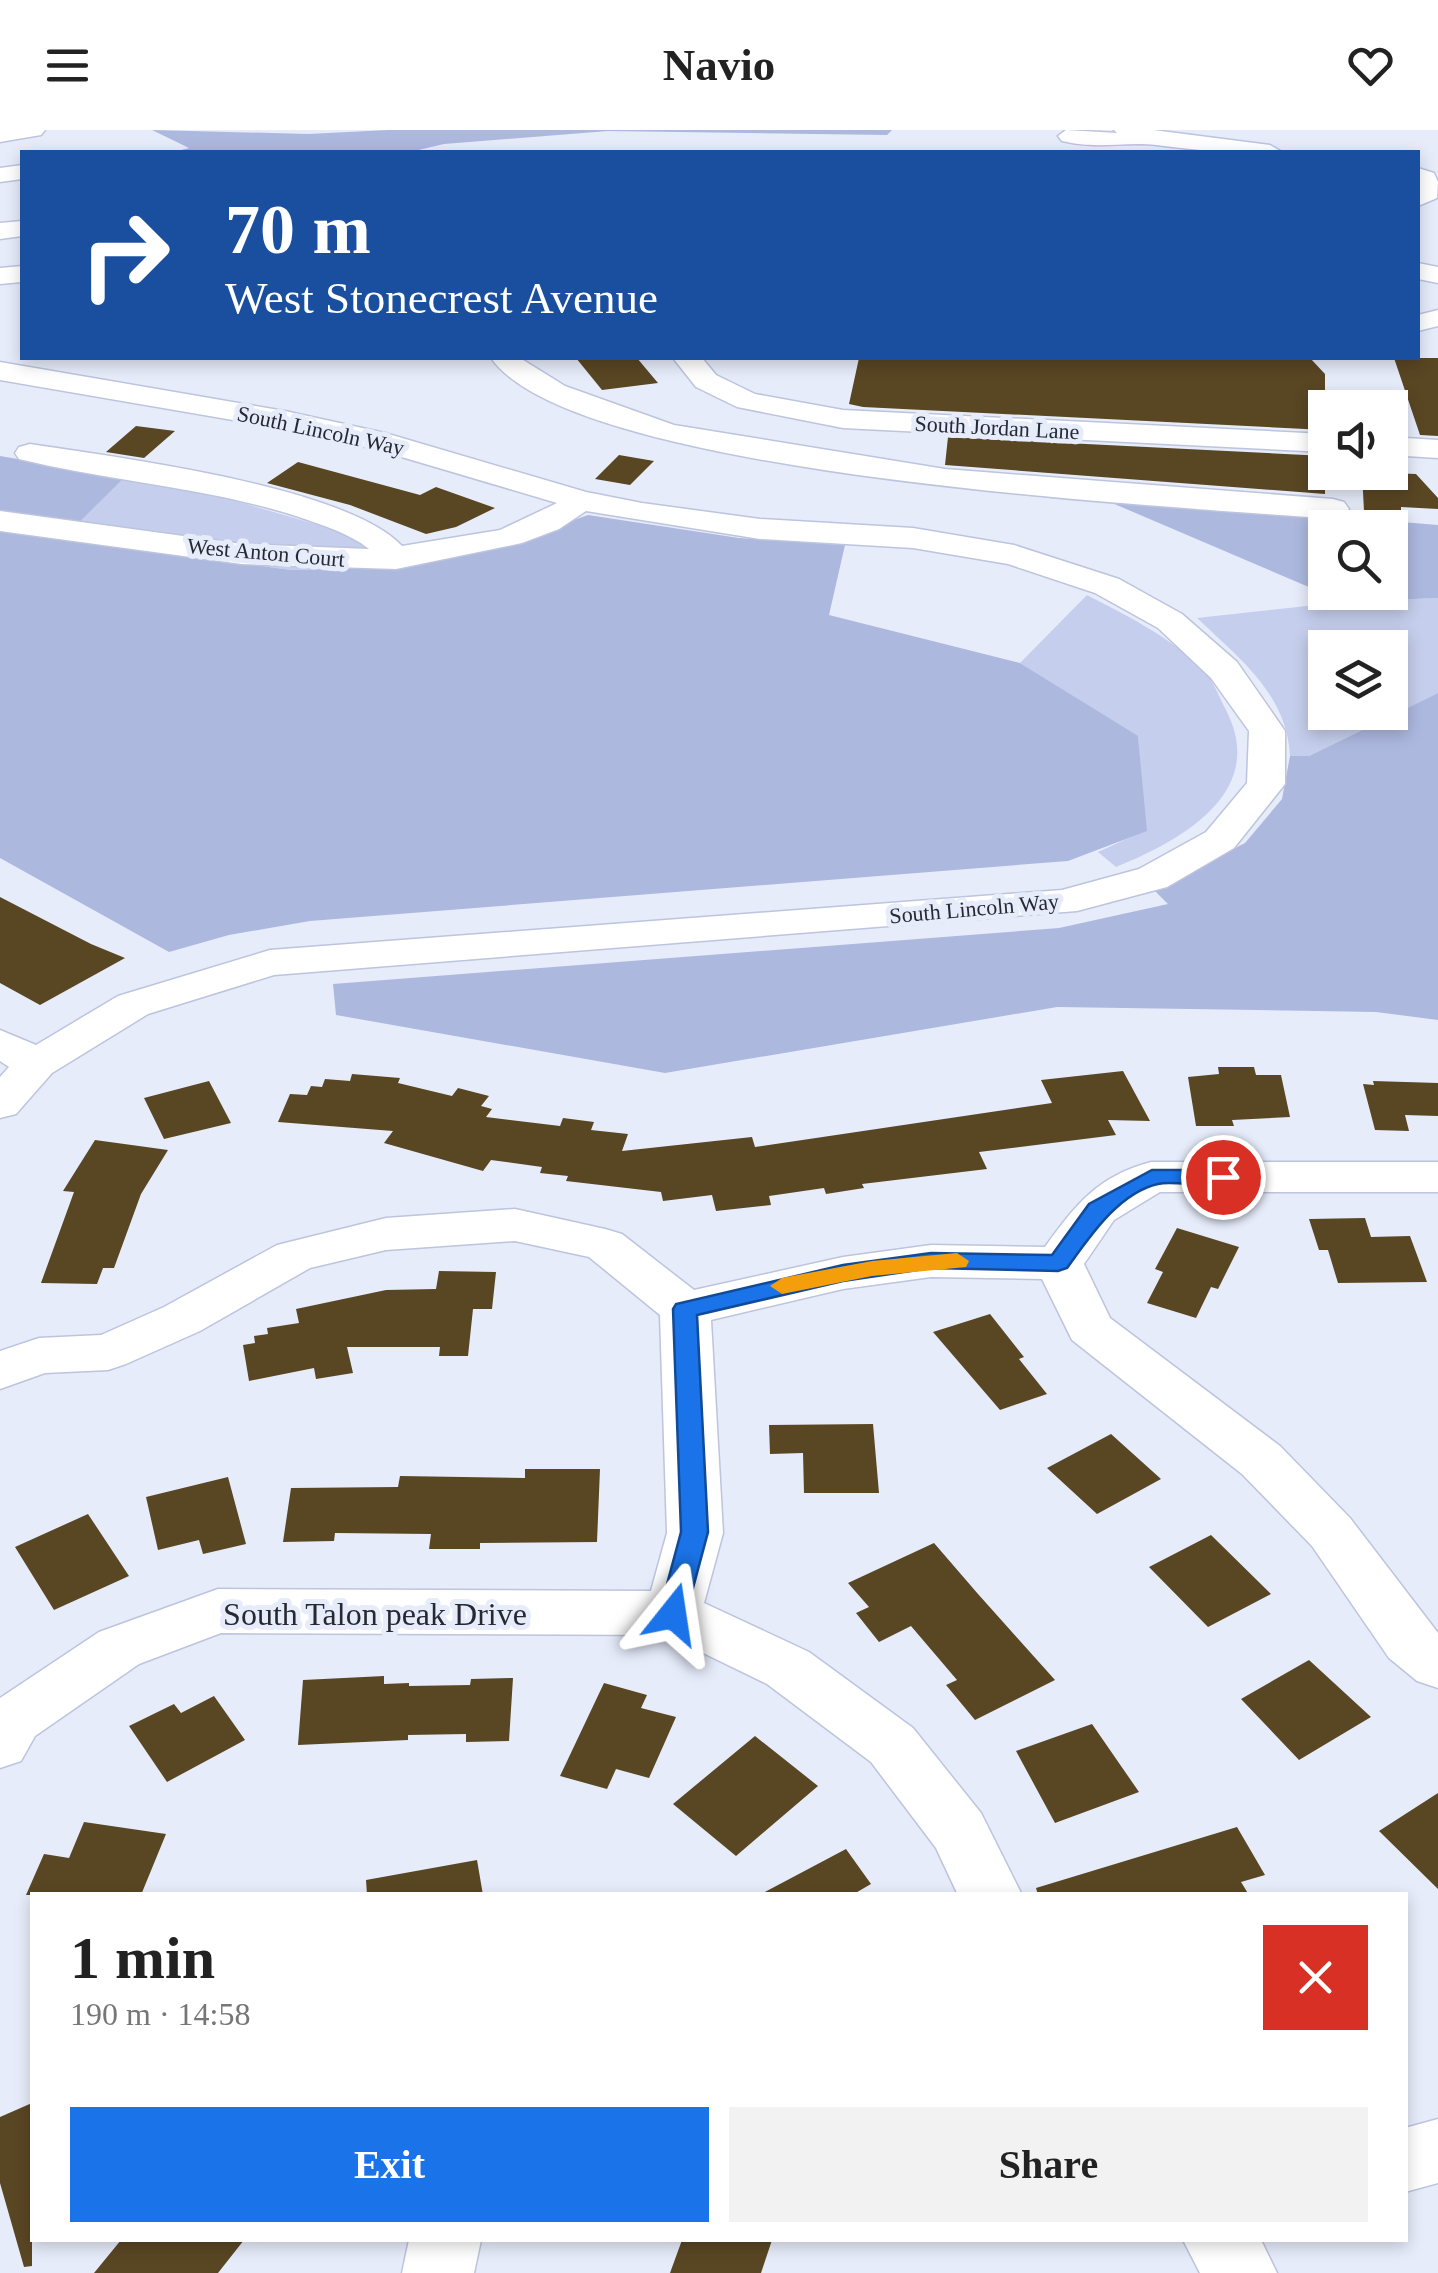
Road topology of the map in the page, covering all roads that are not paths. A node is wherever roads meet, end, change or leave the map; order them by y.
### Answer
1 (33, 130) edge
2 (1097, 130) edge
3 (1126, 130) edge
4 (0, 135) edge
5 (1070, 136) dead end
6 (1154, 138) junction
7 (1220, 139) edge
8 (1262, 150) edge
9 (1420, 176) edge
10 (1420, 198) edge
11 (101, 360) edge
12 (507, 360) edge
13 (689, 360) edge
14 (0, 371) edge
15 (53, 380) junction
16 (1308, 442) edge
17 (1408, 447) edge
18 (1438, 448) edge
19 (30, 453) dead end
20 (580, 500) junction
21 (1333, 510) dead end
22 (0, 522) edge
23 (396, 558) junction
24 (18, 1054) edge
25 (0, 1104) edge
26 (1438, 1176) edge
27 (1058, 1263) junction
28 (685, 1309) junction
29 (13, 1355) edge
30 (673, 1614) junction
31 (1438, 1665) edge
32 (0, 1744) edge
33 (989, 1892) edge
34 (1438, 2151) edge
35 (1408, 2159) edge
36 (445, 2242) edge
37 (438, 2273) edge

1 - 4 street
2 - 6 street
3 - 6 street
5 - 6 street
6 - 7 street
7 - 8 street
9 - 10 street
11 - 15 street
12 - 21 street
13 - 16 street, South Jordan Lane
14 - 15 street, South Lincoln Way
15 - 20 street, South Lincoln Way
17 - 18 street
19 - 23 street
20 - 23 street, West Anton Court
20 - 24 street, South Lincoln Way
22 - 23 street, West Anton Court
24 - 25 street, South Lincoln Way
26 - 27 street
27 - 28 street
27 - 31 street
28 - 29 street
28 - 30 street
30 - 32 street, South Talon peak Drive
30 - 33 street
34 - 35 street
36 - 37 street

